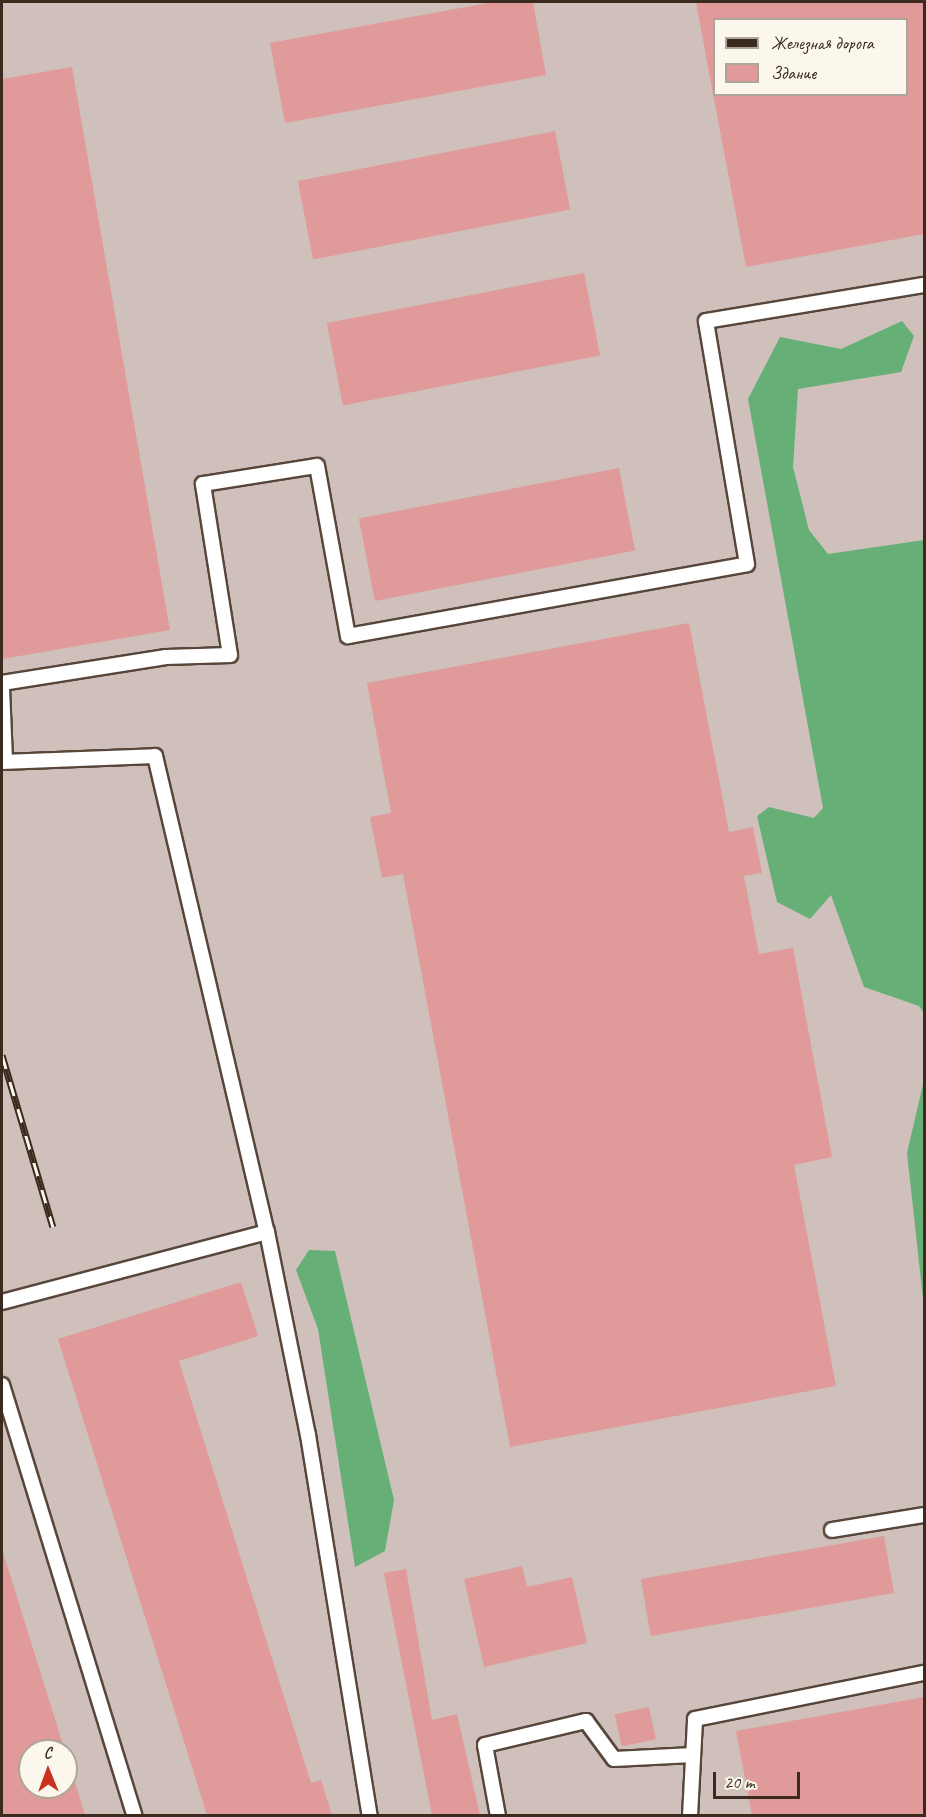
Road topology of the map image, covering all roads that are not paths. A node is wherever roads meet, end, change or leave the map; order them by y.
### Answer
1 (924, 285) edge
2 (2, 683) edge
3 (2, 688) edge
4 (3, 762) edge
5 (267, 1232) junction
6 (2, 1302) edge
7 (2, 1385) edge
8 (924, 1515) edge
9 (832, 1530) dead end
10 (924, 1673) edge
11 (693, 1755) junction
12 (135, 1815) edge
13 (370, 1815) edge
14 (498, 1815) edge
15 (690, 1815) edge

1 - 2 lane
3 - 4 lane
4 - 5 lane
5 - 6 lane
5 - 13 lane
7 - 12 lane
8 - 9 lane
10 - 11 lane
11 - 14 lane
11 - 15 lane

